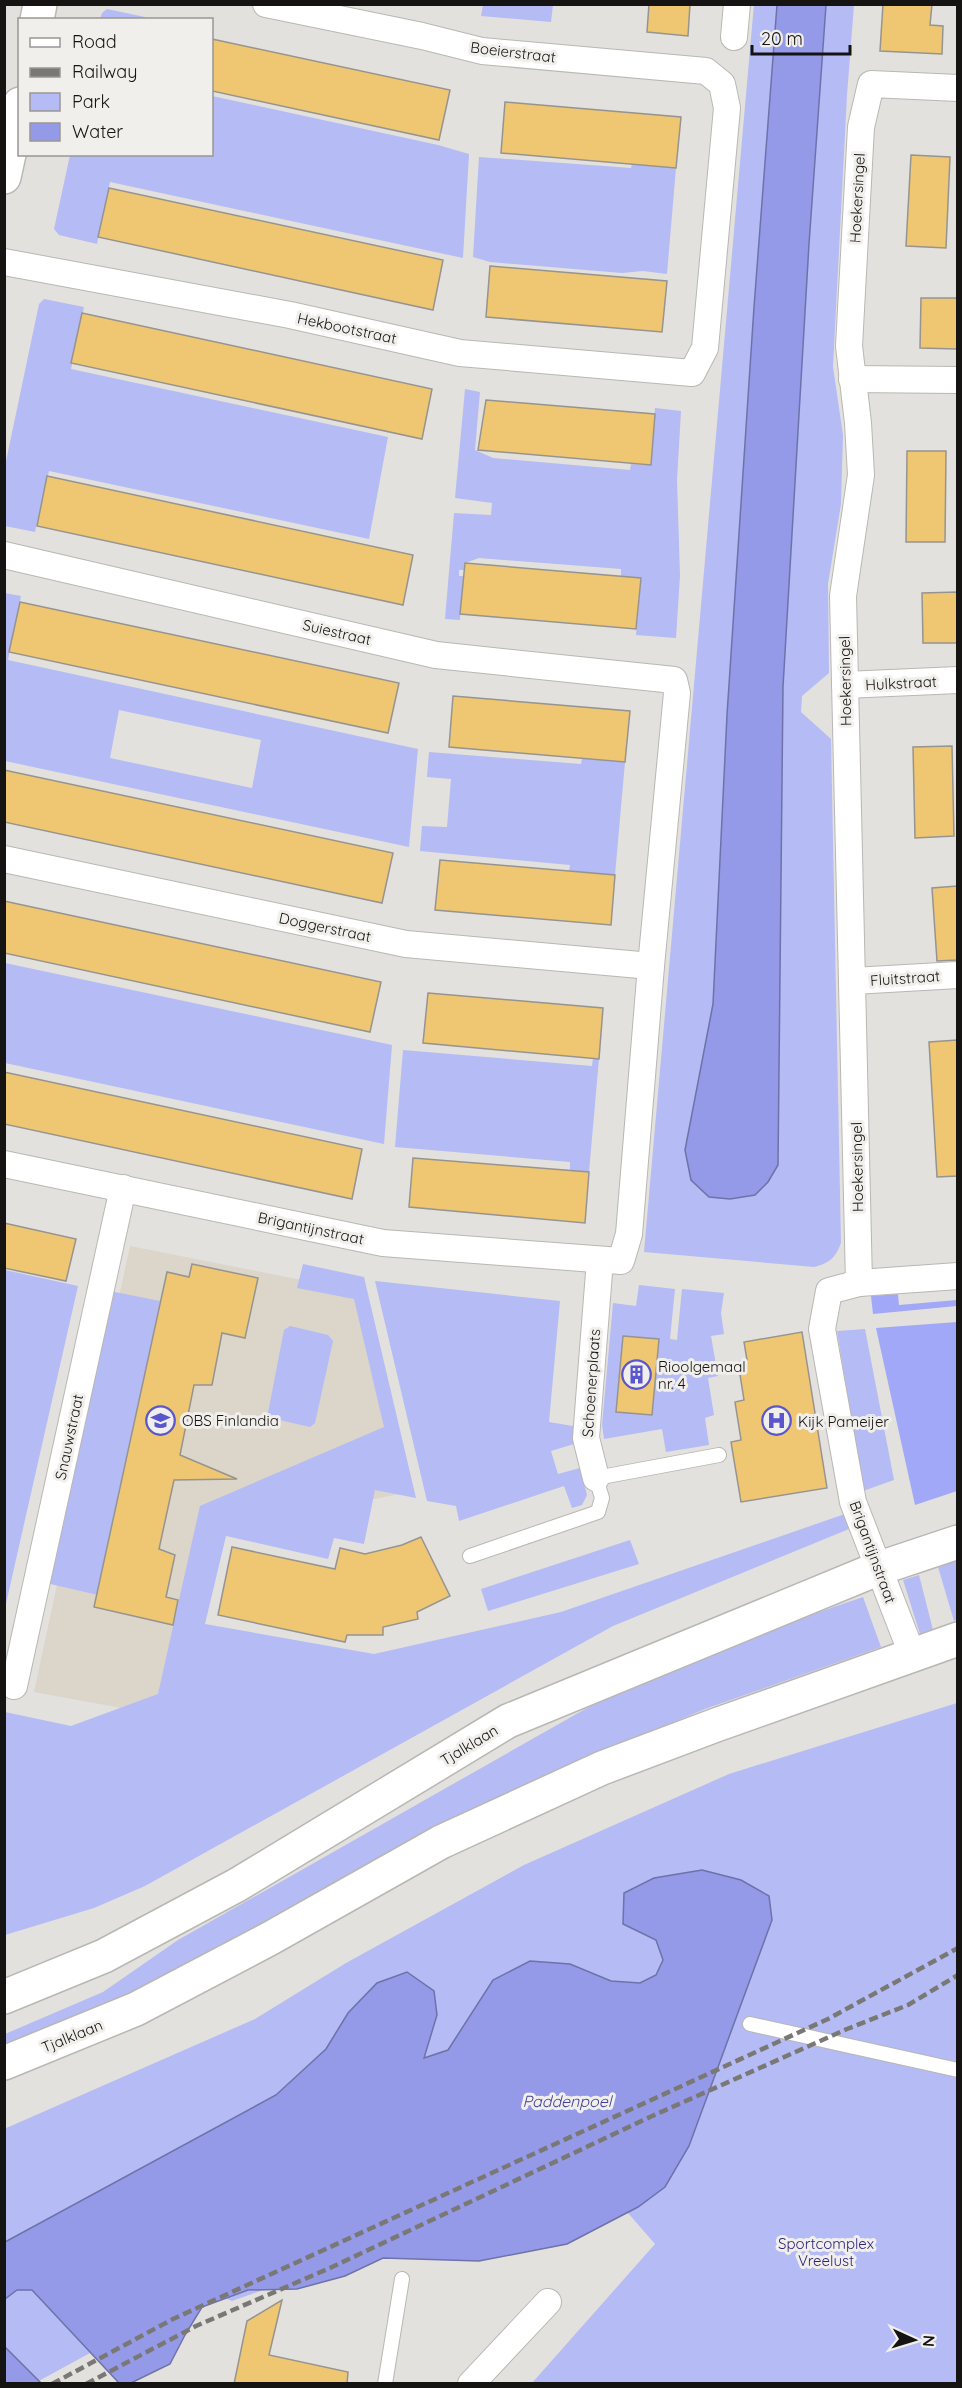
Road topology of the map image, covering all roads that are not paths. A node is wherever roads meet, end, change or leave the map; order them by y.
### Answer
1 (266, 4) edge
2 (737, 4) edge
3 (734, 38) dead end
4 (957, 88) edge
5 (18, 113) edge
6 (4, 177) edge
7 (4, 262) edge
8 (692, 373) joint
9 (852, 379) junction
10 (957, 381) edge
11 (4, 555) edge
12 (957, 680) edge
13 (845, 685) junction
14 (4, 859) edge
15 (651, 966) junction
16 (957, 975) edge
17 (853, 981) junction
18 (4, 1164) edge
19 (123, 1188) junction
20 (611, 1260) junction
21 (957, 1276) edge
22 (859, 1283) junction
23 (719, 1455) dead end
24 (597, 1478) junction
25 (957, 1542) edge
26 (470, 1556) dead end
27 (877, 1569) junction
28 (957, 1638) edge
29 (912, 1654) junction
30 (14, 1686) dead end
31 (4, 1996) edge
32 (750, 2024) dead end
33 (4, 2063) edge
34 (957, 2070) edge
35 (402, 2279) dead end
36 (548, 2302) dead end
37 (385, 2384) edge
38 (471, 2384) edge

1 - 8 street, Boeierstraat
2 - 3 street
4 - 9 street, Hoekersingel
5 - 6 main road
7 - 8 street, Hekbootstraat
9 - 10 street
9 - 13 street, Hoekersingel
11 - 15 street, Suiestraat
12 - 13 street, Hulkstraat
13 - 17 street, Hoekersingel
14 - 15 street, Doggerstraat
15 - 20 street
16 - 17 street, Fluitstraat
17 - 22 street, Hoekersingel
18 - 19 street, Brigantijnstraat
19 - 20 street, Brigantijnstraat
19 - 30 street, Snauwstraat
20 - 24 street, Schoenerplaats
21 - 22 street, Brigantijnstraat
22 - 27 street, Brigantijnstraat
23 - 24 lane
24 - 26 lane, Schoenerplaats
25 - 27 main road, Tjalklaan
27 - 29 street, Brigantijnstraat
27 - 31 main road, Tjalklaan
28 - 29 main road, Tjalklaan
29 - 33 main road, Tjalklaan
32 - 34 lane
35 - 37 lane
36 - 38 street

